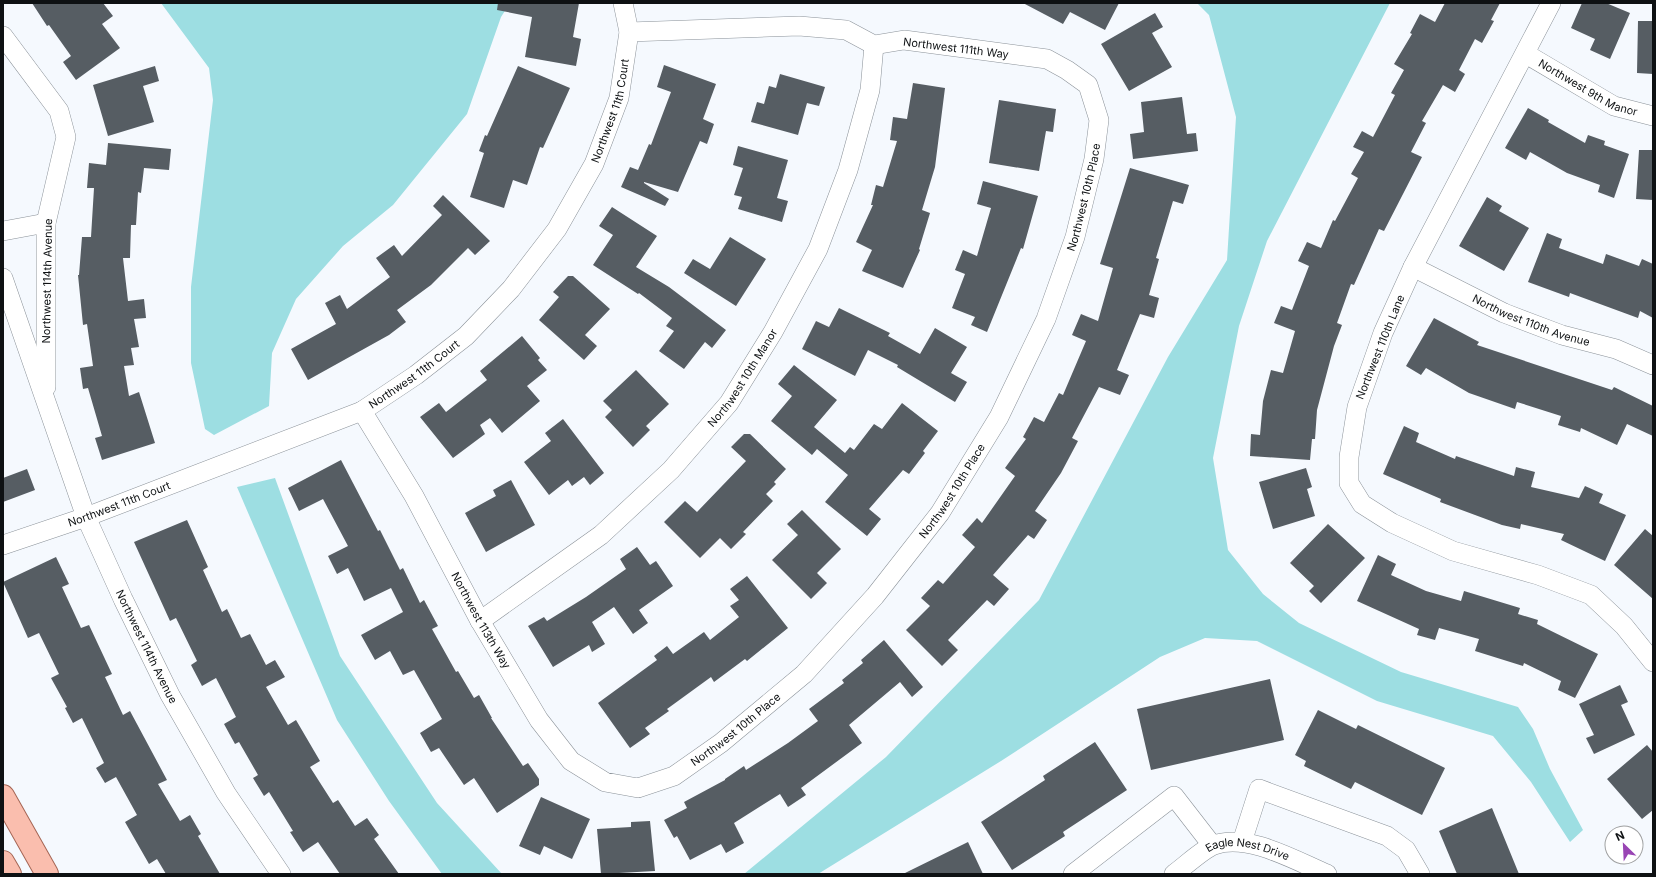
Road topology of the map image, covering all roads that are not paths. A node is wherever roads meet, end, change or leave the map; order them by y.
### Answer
1 (623, 3) edge
2 (1551, 3) edge
3 (629, 32) junction
4 (3, 36) edge
5 (874, 46) junction
6 (1526, 54) junction
7 (1088, 85) joint
8 (1653, 116) edge
9 (46, 223) junction
10 (3, 231) edge
11 (1413, 267) junction
12 (3, 278) edge
13 (1653, 365) edge
14 (46, 402) junction
15 (362, 411) junction
16 (86, 517) junction
17 (3, 545) edge
18 (480, 621) junction
19 (1653, 662) edge
20 (638, 788) joint
21 (3, 796) edge
22 (1242, 842) junction
23 (1212, 846) junction
24 (3, 862) edge
25 (10, 874) edge
26 (47, 874) edge
27 (281, 874) edge
28 (1073, 874) edge
29 (1174, 874) edge
30 (1327, 874) edge
31 (1420, 874) edge

1 - 3 street, Northwest 11th Court
2 - 6 street, Northwest 110th Lane
3 - 5 street
3 - 15 street, Northwest 11th Court
4 - 9 street, Northwest 114th Avenue
5 - 7 street, Northwest 111th Way
5 - 18 street, Northwest 10th Manor
6 - 8 street, Northwest 9th Manor
6 - 11 street, Northwest 110th Lane
7 - 20 street, Northwest 10th Place
9 - 10 street
9 - 14 street, Northwest 114th Avenue
11 - 13 street, Northwest 110th Avenue
11 - 19 street, Northwest 110th Lane
12 - 14 street, Northwest 114th Avenue
14 - 16 street, Northwest 114th Avenue
15 - 16 street, Northwest 11th Court
15 - 18 street, Northwest 113th Way
16 - 17 street, Northwest 11th Court
16 - 27 street, Northwest 114th Avenue
18 - 20 street, Northwest 113th Way
21 - 26 main road
22 - 23 street, Eagle Nest Drive
22 - 30 street, Eagle Nest Drive
22 - 31 street
23 - 28 street
23 - 29 street, Eagle Nest Drive
24 - 25 main road

